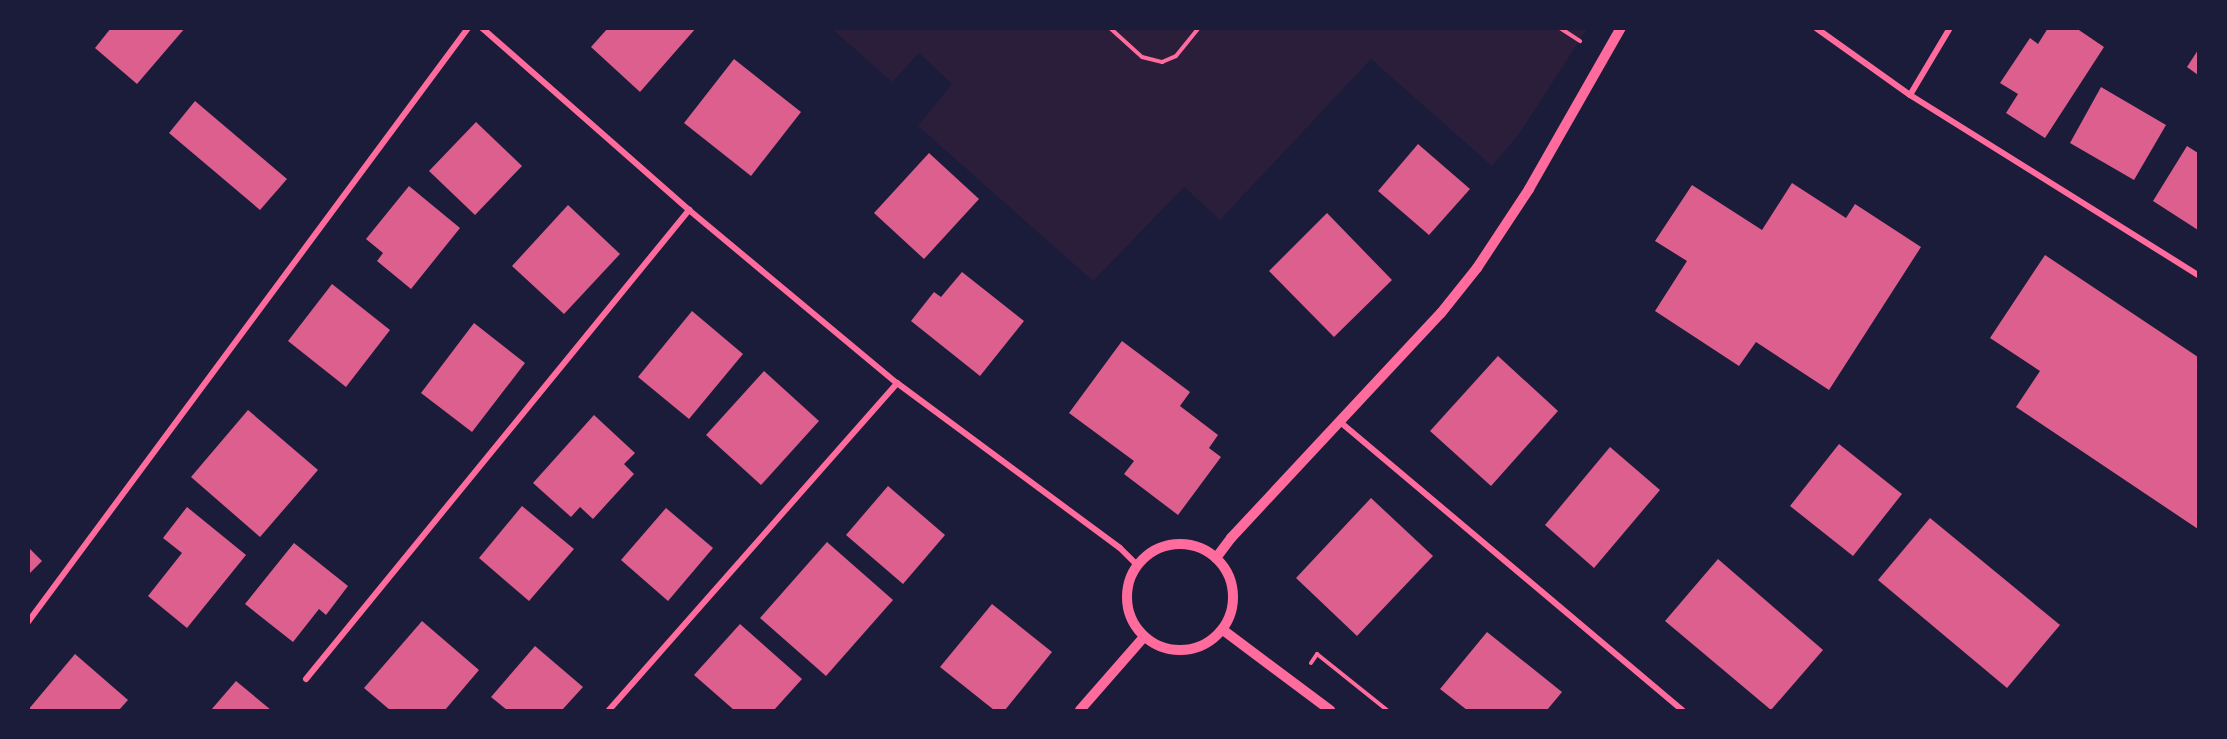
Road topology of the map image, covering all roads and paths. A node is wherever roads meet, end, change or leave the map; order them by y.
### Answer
1 (468, 28) edge
2 (482, 28) edge
3 (1110, 28) edge
4 (1199, 28) edge
5 (1560, 28) edge
6 (1621, 28) edge
7 (1816, 28) edge
8 (1950, 28) edge
9 (1580, 40) dead end
10 (1910, 95) junction
11 (689, 210) junction
12 (2199, 275) edge
13 (897, 383) junction
14 (1339, 421) junction
15 (1216, 558) junction
16 (1137, 565) junction
17 (28, 622) edge
18 (1223, 630) junction
19 (1144, 637) junction
20 (306, 679) dead end
21 (1297, 684) junction
22 (609, 711) edge
23 (1080, 711) edge
24 (1329, 711) edge
25 (1387, 711) edge
26 (1682, 711) edge

1 - 17 street
2 - 11 street
3 - 4 path
5 - 9 path
6 - 14 street
7 - 10 street
8 - 10 street
10 - 12 street
11 - 13 street
11 - 20 street
13 - 16 street
13 - 22 street
14 - 15 street
14 - 26 street
15 - 16 street
15 - 18 street
16 - 19 street
18 - 19 street
18 - 21 street
19 - 23 street
21 - 24 street
21 - 25 path

